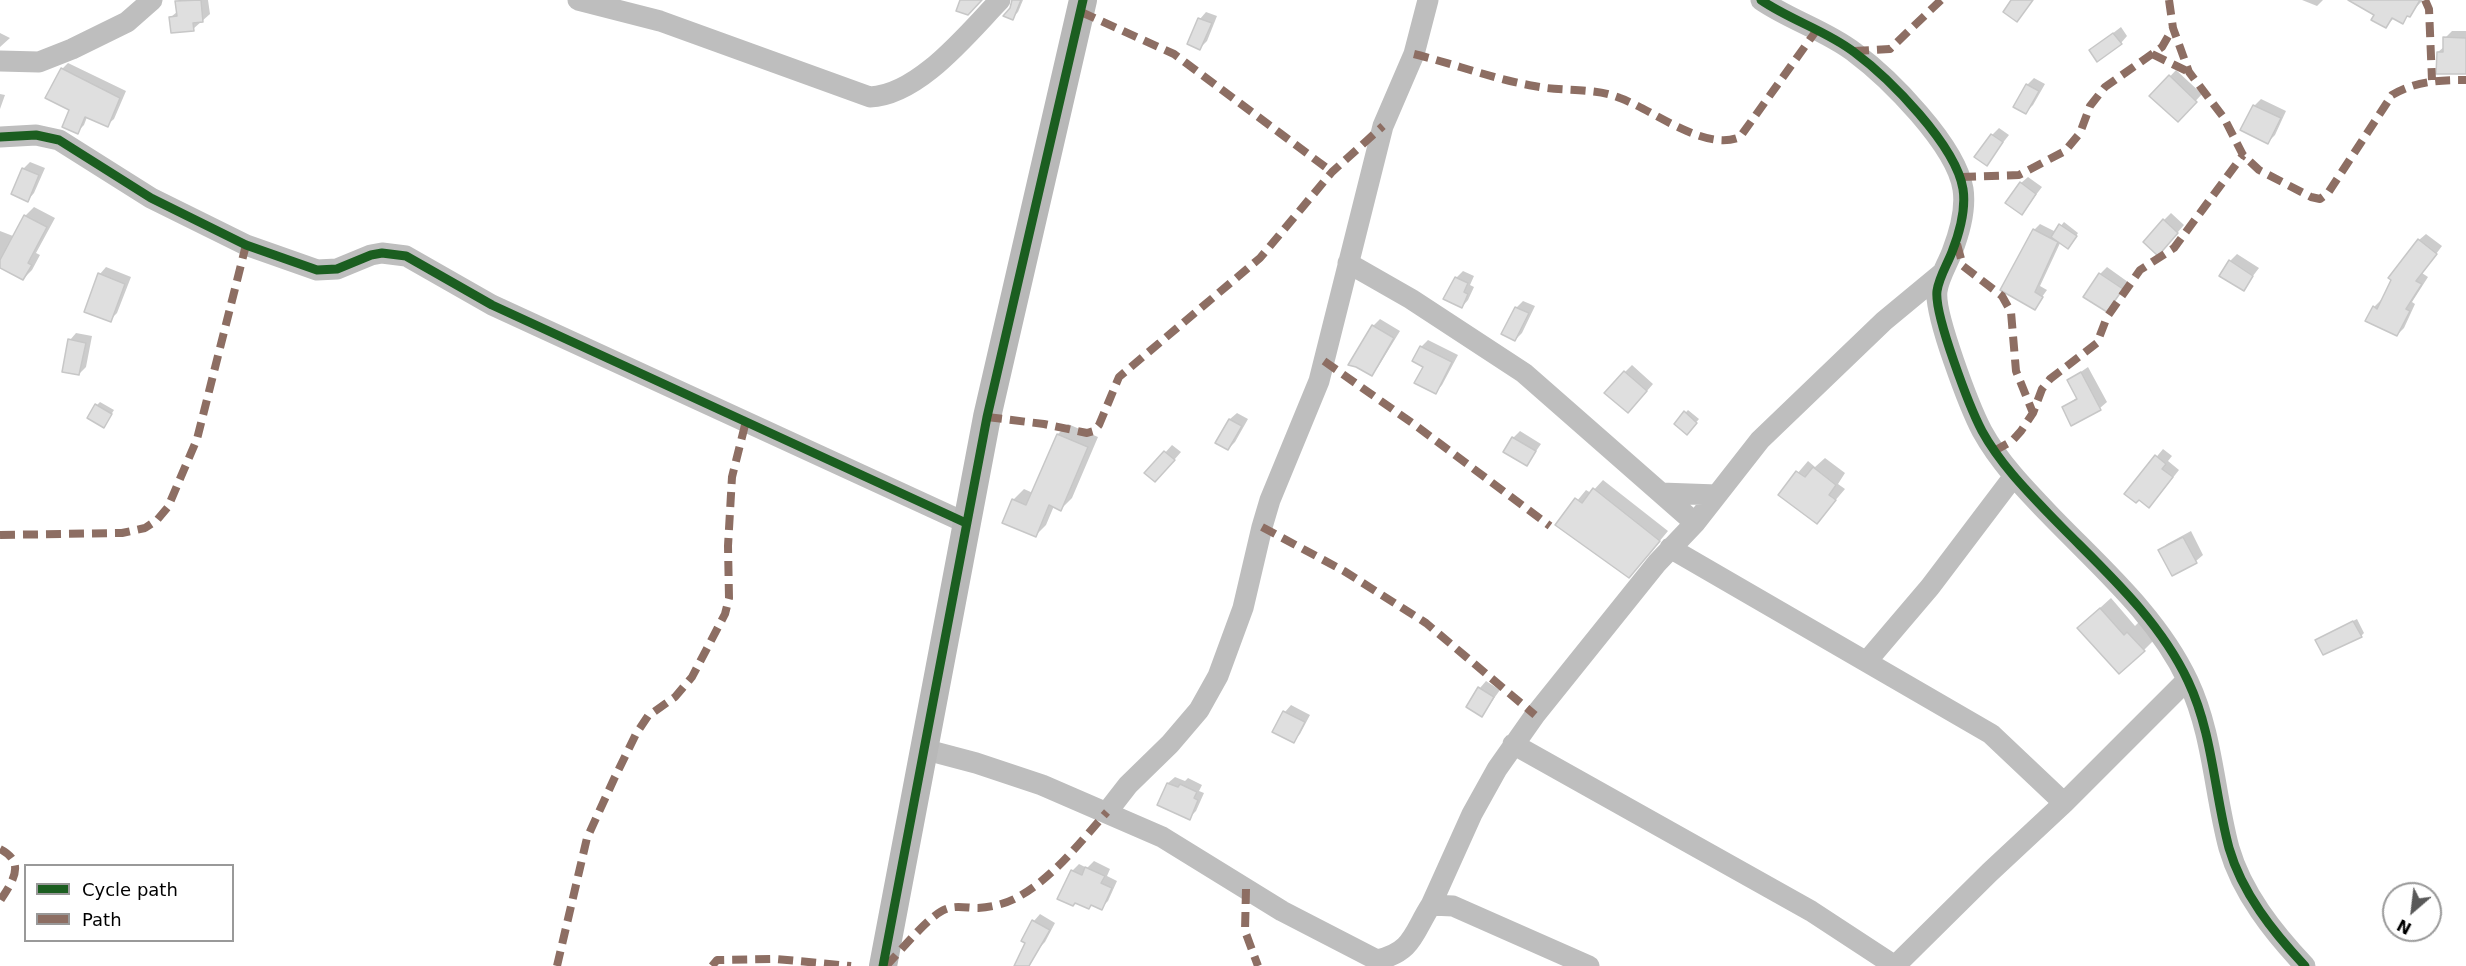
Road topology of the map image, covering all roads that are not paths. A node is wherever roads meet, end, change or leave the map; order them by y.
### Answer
1 (152, 0) edge
2 (578, 0) edge
3 (1000, 0) edge
4 (1083, 0) edge
5 (1428, 0) edge
6 (1761, 0) edge
7 (0, 61) edge
8 (0, 137) edge
9 (1348, 263) junction
10 (1942, 273) junction
11 (2014, 476) junction
12 (1661, 493) junction
13 (1717, 495) junction
14 (966, 523) junction
15 (1695, 523) junction
16 (1670, 548) junction
17 (1867, 661) junction
18 (2187, 680) junction
19 (1513, 744) junction
20 (923, 749) junction
21 (2064, 803) junction
22 (1107, 812) junction
23 (1431, 905) junction
24 (1401, 958) edge
25 (883, 966) edge
26 (1589, 966) edge
27 (1895, 966) edge
28 (2305, 966) edge

1 - 7 street
2 - 3 street
4 - 14 street
5 - 9 street
6 - 10 street
8 - 14 street
9 - 12 street
9 - 22 street
10 - 11 street
10 - 13 street
11 - 17 street
11 - 18 street
12 - 13 street
12 - 15 street
13 - 15 street
14 - 20 street
15 - 16 street
16 - 17 street
16 - 19 street
17 - 21 street
18 - 21 street
18 - 28 street
19 - 23 street
19 - 27 street
20 - 22 street
20 - 25 street
21 - 27 street
22 - 24 street
23 - 24 street
23 - 26 street

